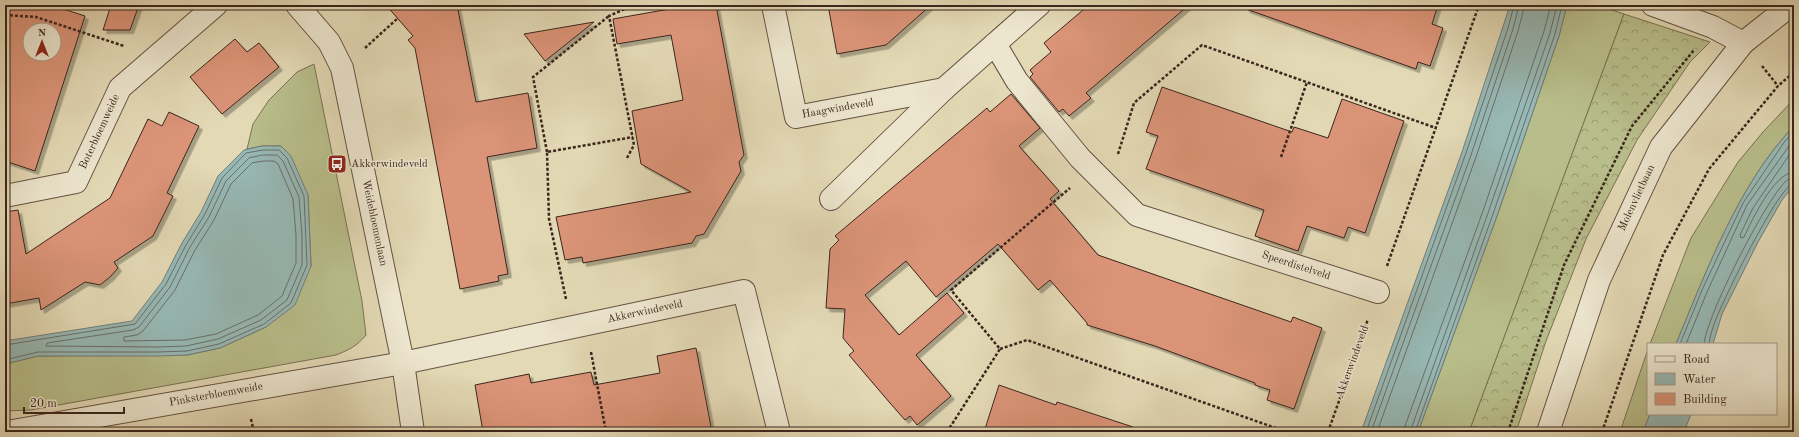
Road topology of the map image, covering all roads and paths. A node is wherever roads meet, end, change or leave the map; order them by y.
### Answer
1 (216, 5) edge
2 (297, 5) edge
3 (634, 5) edge
4 (773, 5) edge
5 (1039, 5) edge
6 (1479, 5) edge
7 (1653, 5) edge
8 (1791, 5) edge
9 (5, 15) edge
10 (609, 16) junction
11 (398, 18) dead end
12 (1743, 43) junction
13 (995, 44) junction
14 (146, 66) junction
15 (342, 68) junction
16 (1794, 72) edge
17 (1307, 82) junction
18 (944, 89) junction
19 (1436, 128) junction
20 (633, 137) junction
21 (547, 152) junction
22 (1281, 157) dead end
23 (627, 158) dead end
24 (1092, 169) junction
25 (1108, 185) junction
26 (5, 196) edge
27 (831, 199) dead end
28 (1378, 292) junction
29 (579, 326) junction
30 (1000, 349) junction
31 (403, 362) junction
32 (7, 432) edge
33 (413, 432) edge
34 (606, 432) edge
35 (779, 432) edge
36 (947, 432) edge
37 (1287, 432) edge
38 (1328, 432) edge
39 (1548, 432) edge
40 (1602, 432) edge

1 - 14 street, Boterbloemweide
2 - 15 street, Weidebloemenlaan
3 - 10 path
4 - 18 street, Haagwindeveld
5 - 13 street
6 - 19 path
7 - 12 street
8 - 12 street, Molenvlietbaan
9 - 14 path
10 - 20 path
10 - 21 path
11 - 15 path
12 - 39 street, Molenvlietbaan
13 - 18 street
13 - 24 street, Speerdistelveld
14 - 26 street, Boterbloemweide
15 - 31 street, Weidebloemenlaan
16 - 40 path
17 - 19 path
17 - 22 path
17 - 25 path
18 - 27 street
19 - 28 path
20 - 21 path
20 - 23 path
21 - 29 path
24 - 25 street, Speerdistelveld
24 - 30 path
25 - 28 street, Speerdistelveld
28 - 38 path, Akkerwindeveld
29 - 31 street, Akkerwindeveld
29 - 34 path
29 - 35 street, Akkerwindeveld
30 - 36 path
30 - 37 path
31 - 32 street, Pinksterbloemweide
31 - 33 street, Weidebloemenlaan

